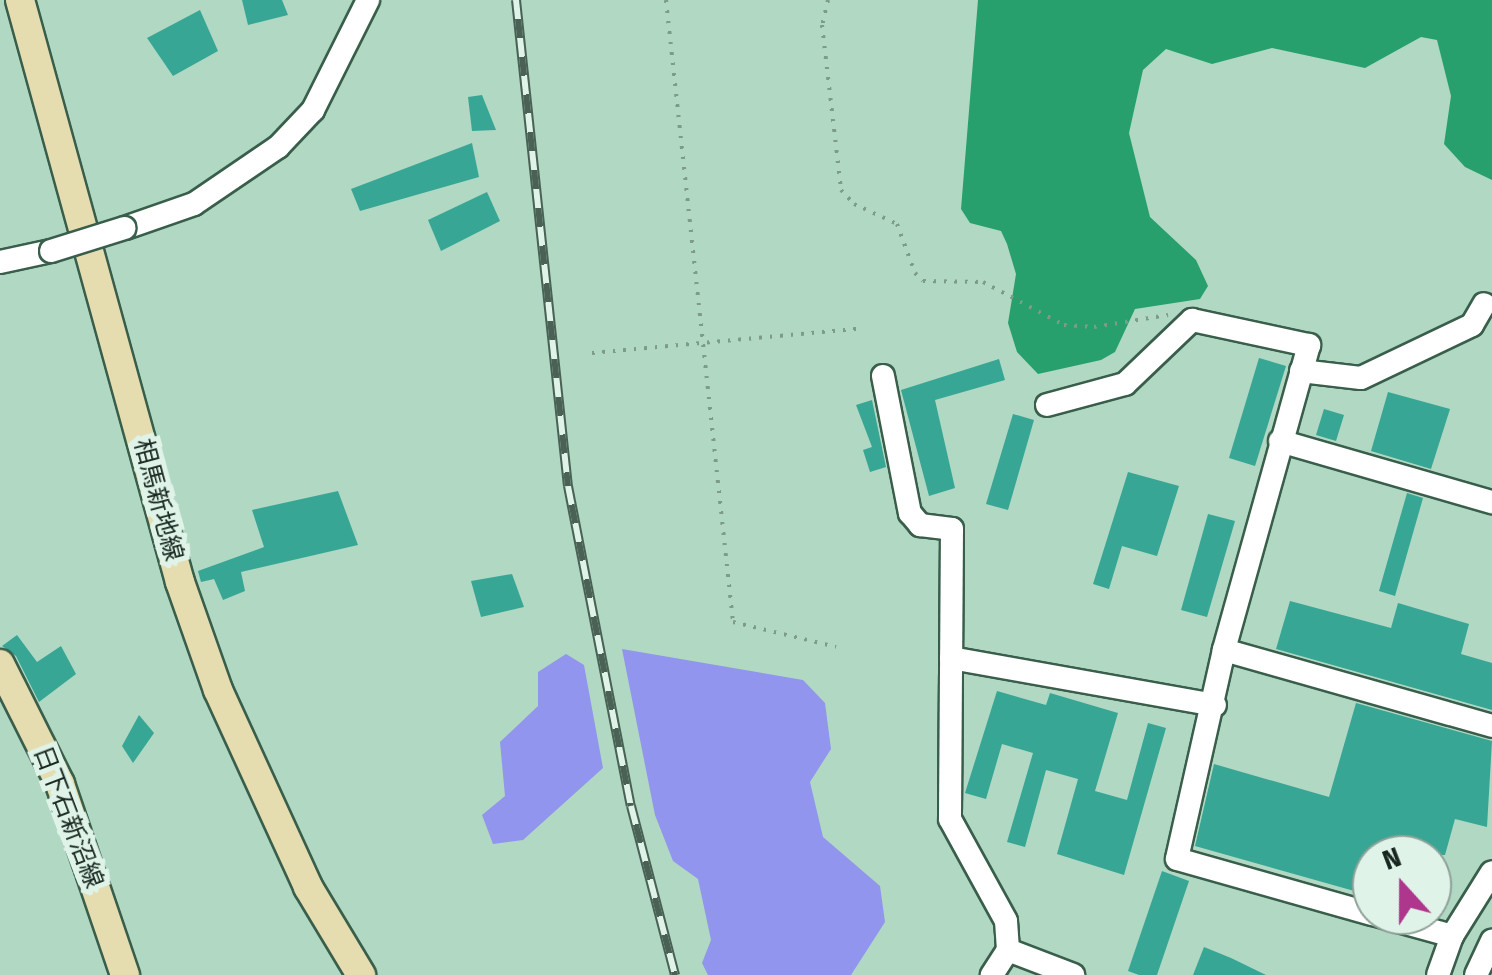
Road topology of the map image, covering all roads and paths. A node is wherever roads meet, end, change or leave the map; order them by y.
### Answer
1 (20, 0) edge
2 (368, 0) edge
3 (666, 0) edge
4 (828, 0) edge
5 (0, 262) edge
6 (1484, 304) dead end
7 (1192, 320) junction
8 (858, 329) dead end
9 (703, 343) junction
10 (592, 353) dead end
11 (1301, 372) junction
12 (883, 376) dead end
13 (1047, 405) dead end
14 (1280, 441) junction
15 (1492, 502) edge
16 (836, 647) dead end
17 (1224, 650) junction
18 (951, 658) junction
19 (0, 664) edge
20 (1215, 705) junction
21 (1492, 726) edge
22 (1492, 872) edge
23 (1352, 908) edge
24 (1448, 935) edge
25 (1452, 936) junction
26 (1492, 941) edge
27 (1008, 950) junction
28 (125, 975) edge
29 (361, 975) edge
30 (992, 975) edge
31 (1073, 975) edge
32 (1438, 975) edge
33 (1476, 975) edge

1 - 29 main road, 相馬新地線
2 - 5 street, bridge
3 - 9 path
4 - 7 path
6 - 11 street
7 - 11 street
7 - 13 street
8 - 9 path
9 - 10 path
9 - 16 path
11 - 14 street
12 - 18 street
14 - 15 street
14 - 17 street
17 - 20 street
17 - 21 street
18 - 20 street
18 - 27 street
19 - 28 main road, 日下石新沼線
20 - 23 street
22 - 25 street
24 - 25 street
25 - 32 street
26 - 33 street
27 - 30 street
27 - 31 street

